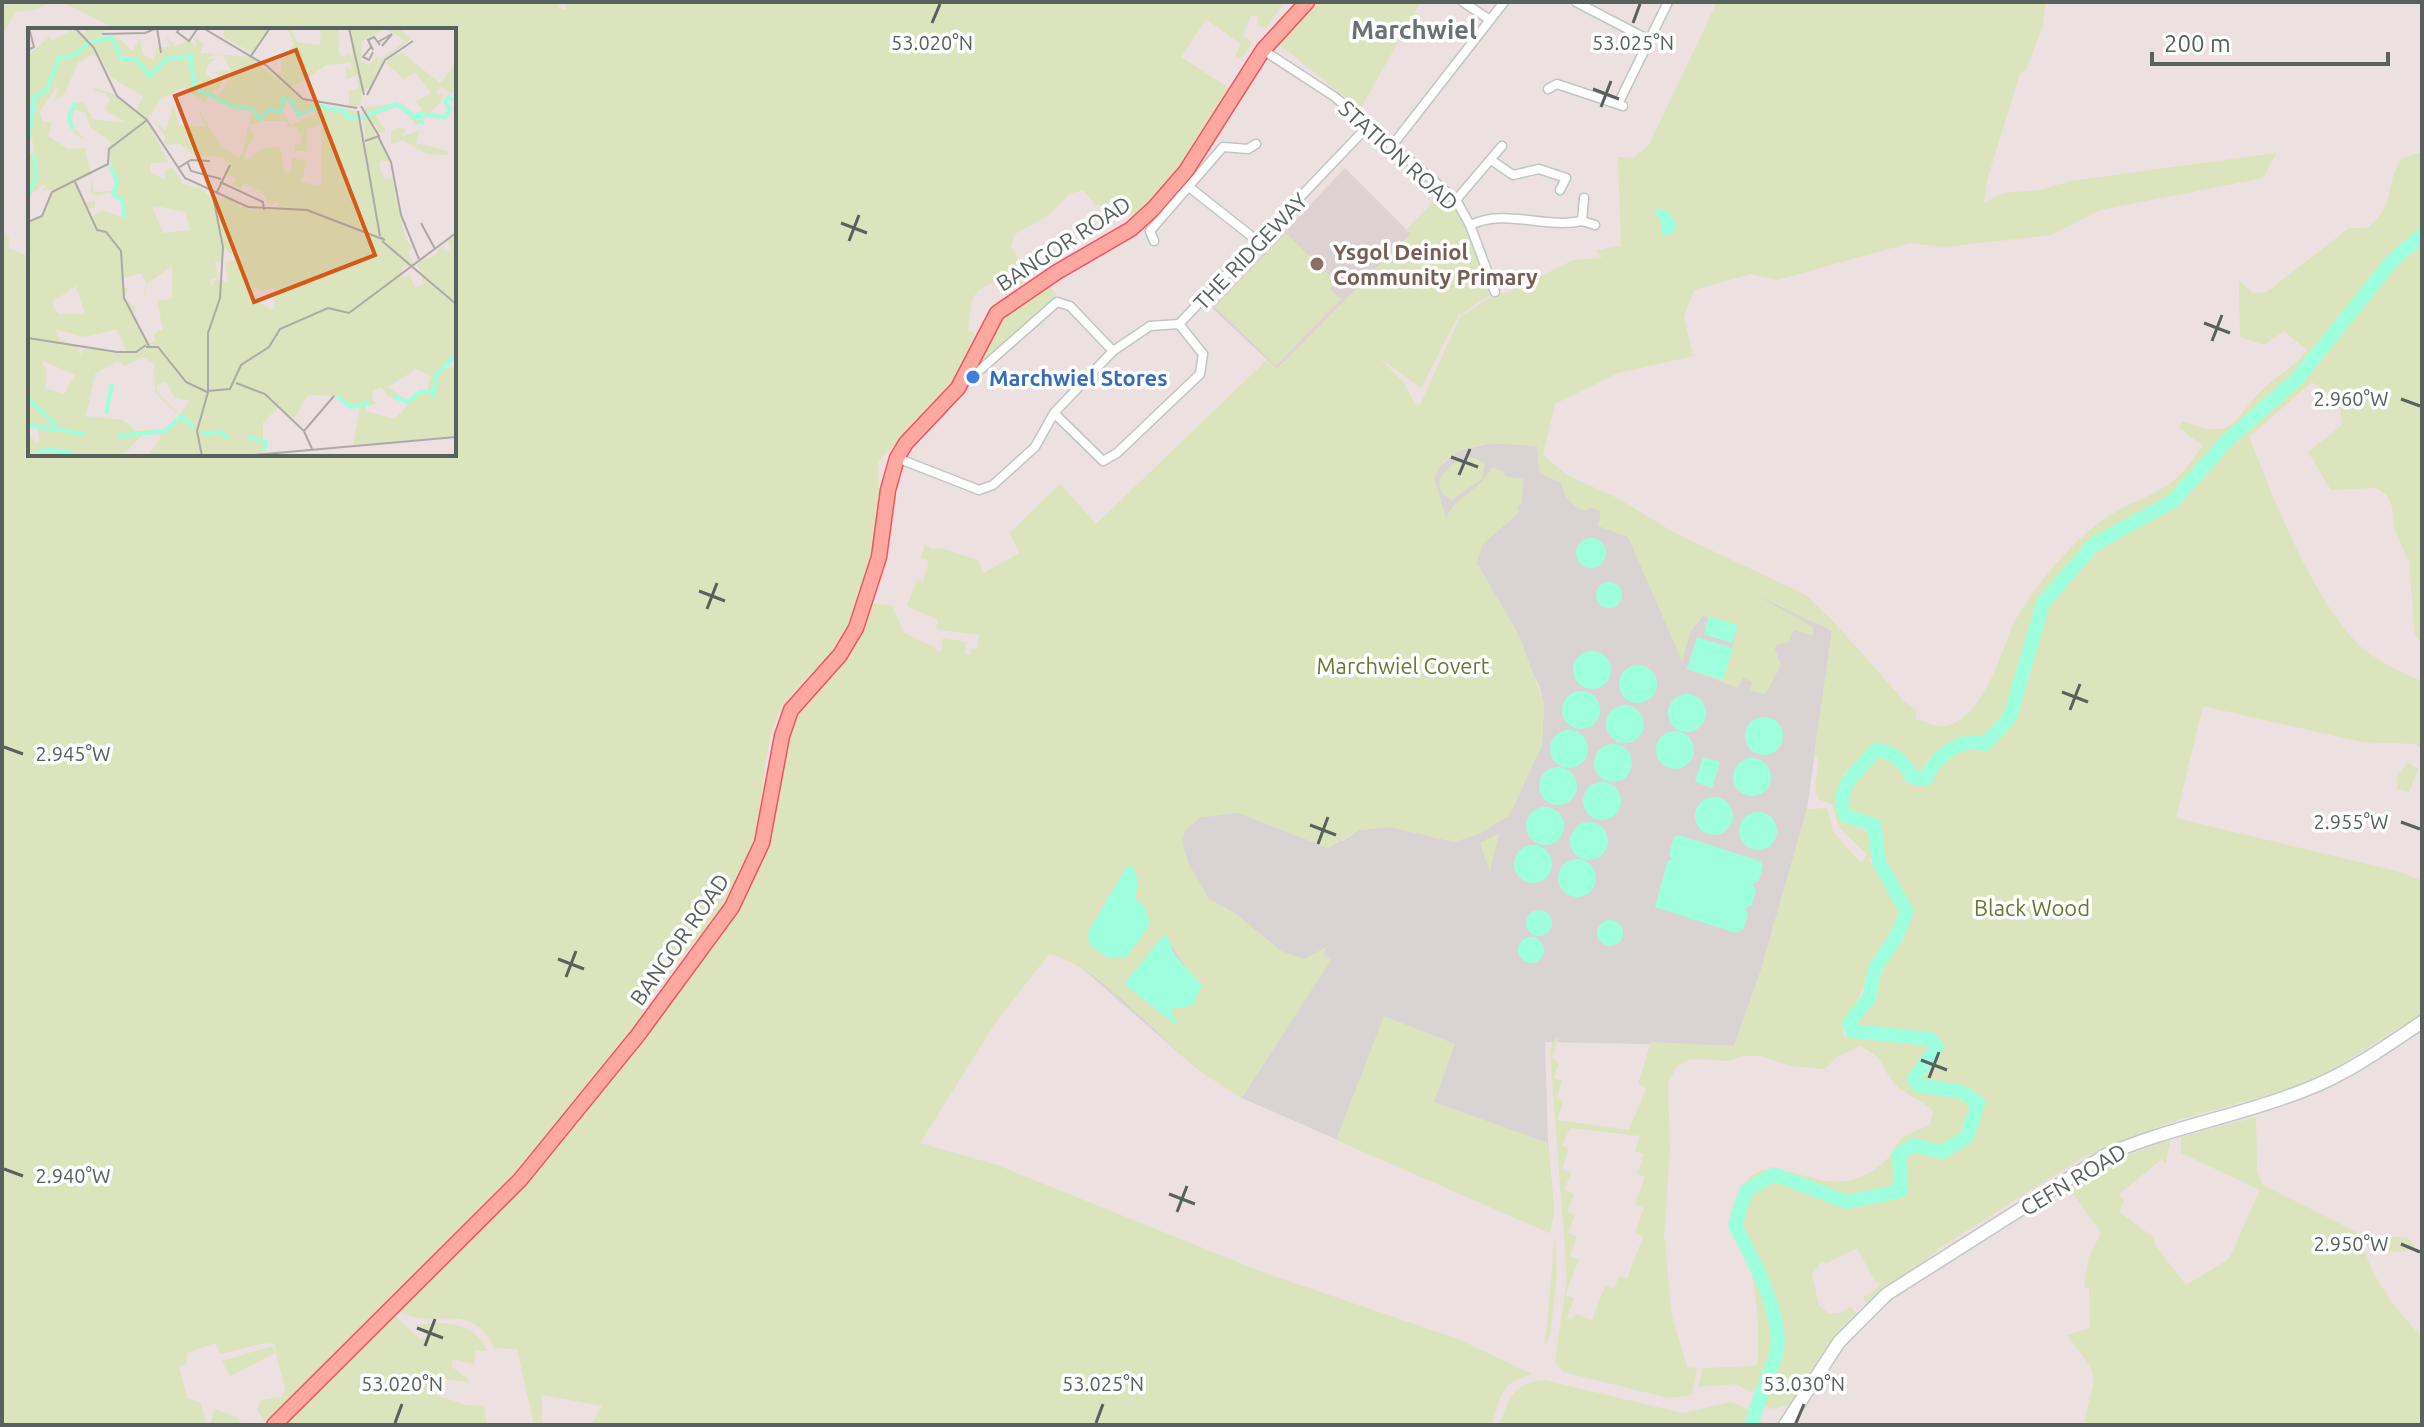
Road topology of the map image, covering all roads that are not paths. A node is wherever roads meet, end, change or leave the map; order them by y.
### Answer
1 (1463, 2) edge
2 (1504, 2) edge
3 (1576, 2) edge
4 (1668, 2) edge
5 (1304, 3) edge
6 (1490, 20) junction
7 (1649, 40) junction
8 (1263, 50) junction
9 (1554, 84) dead end
10 (1368, 126) junction
11 (1256, 144) dead end
12 (1502, 146) dead end
13 (1391, 147) junction
14 (1491, 160) junction
15 (1189, 187) junction
16 (1560, 190) dead end
17 (1584, 198) dead end
18 (1456, 200) junction
19 (1582, 221) junction
20 (1470, 225) junction
21 (1595, 225) dead end
22 (1154, 241) dead end
23 (1260, 243) junction
24 (1495, 292) dead end
25 (1179, 324) junction
26 (1113, 351) junction
27 (981, 369) dead end
28 (1054, 413) junction
29 (897, 458) junction
30 (2422, 1022) edge
31 (274, 1425) edge
32 (1785, 1425) edge

1 - 6 street
2 - 6 street
3 - 7 street
4 - 7 street
5 - 8 main road, BANGOR ROAD
6 - 13 street
7 - 9 street
8 - 10 street, STATION ROAD
8 - 29 main road, BANGOR ROAD
10 - 13 street, STATION ROAD
10 - 23 street, THE RIDGEWAY
11 - 15 street
12 - 14 street
13 - 18 street, STATION ROAD
14 - 16 street
14 - 18 street
15 - 22 street
15 - 23 street
17 - 19 street
18 - 20 street, STATION ROAD
19 - 20 street
19 - 21 street
20 - 24 street, STATION ROAD
23 - 25 street, THE RIDGEWAY
25 - 26 street, THE RIDGEWAY
25 - 28 street
26 - 27 street
26 - 28 street, THE RIDGEWAY
28 - 29 street, THE RIDGEWAY
29 - 31 main road, BANGOR ROAD
30 - 32 street, CEFN ROAD

